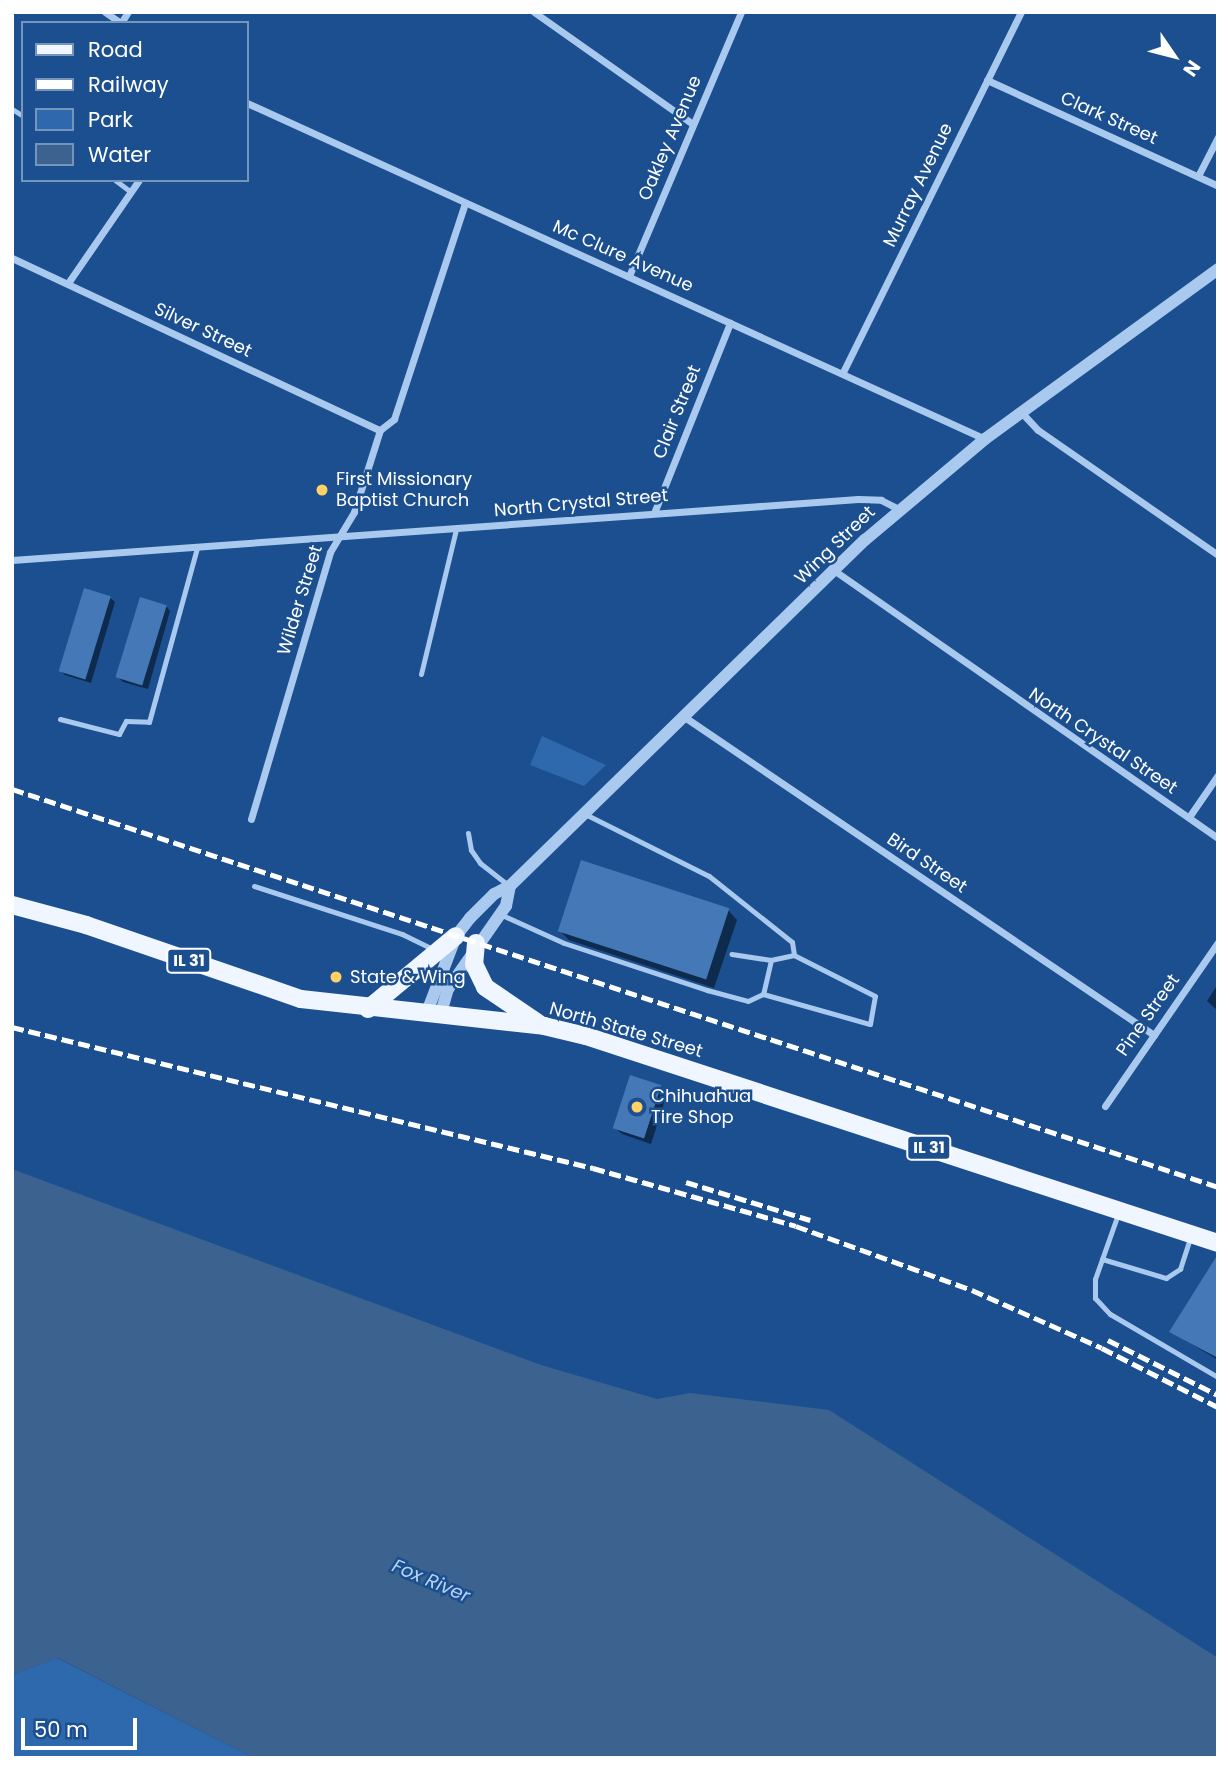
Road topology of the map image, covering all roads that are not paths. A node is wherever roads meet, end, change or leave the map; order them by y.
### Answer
1 (534, 12) edge
2 (741, 12) edge
3 (1021, 12) edge
4 (987, 80) junction
5 (248, 103) edge
6 (693, 124) junction
7 (1218, 137) edge
8 (1198, 176) junction
9 (118, 182) edge
10 (138, 182) edge
11 (1218, 186) edge
12 (131, 192) junction
13 (465, 202) junction
14 (12, 258) edge
15 (1218, 269) edge
16 (629, 276) junction
17 (68, 283) junction
18 (730, 323) junction
19 (844, 372) junction
20 (1022, 413) junction
21 (380, 430) junction
22 (985, 439) junction
23 (898, 509) junction
24 (654, 513) junction
25 (456, 529) junction
26 (337, 537) junction
27 (197, 548) junction
28 (1218, 555) edge
29 (12, 560) edge
30 (835, 571) junction
31 (421, 674) dead end
32 (683, 716) junction
33 (60, 719) dead end
34 (1218, 775) edge
35 (585, 814) junction
36 (1189, 817) junction
37 (251, 819) dead end
38 (468, 833) dead end
39 (1218, 838) edge
40 (254, 886) dead end
41 (510, 887) junction
42 (12, 905) edge
43 (499, 914) junction
44 (456, 936) junction
45 (1218, 942) edge
46 (476, 943) junction
47 (438, 952) junction
48 (731, 954) dead end
49 (794, 955) junction
50 (771, 960) junction
51 (762, 994) junction
52 (368, 1009) junction
53 (434, 1012) junction
54 (544, 1026) junction
55 (1154, 1035) junction
56 (1105, 1106) dead end
57 (1119, 1210) junction
58 (1192, 1234) junction
59 (1218, 1243) edge
60 (1102, 1259) junction
61 (1218, 1377) edge

1 - 6 street
2 - 6 street, Oakley Avenue
3 - 4 street, Murray Avenue
4 - 8 street, Clark Street
4 - 19 street, Murray Avenue
5 - 13 street, Mc Clure Avenue
6 - 16 street, Oakley Avenue
7 - 8 street
8 - 11 street, Clark Street
9 - 12 lane
10 - 12 street
12 - 17 street
13 - 16 street, Mc Clure Avenue
13 - 21 street, Wilder Street
14 - 17 street, Silver Street
15 - 20 street, Wing Street
16 - 18 street, Mc Clure Avenue
17 - 21 street, Silver Street
18 - 19 street, Mc Clure Avenue
18 - 24 street, Clair Street
19 - 22 street, Mc Clure Avenue
20 - 22 street, Wing Street
20 - 28 street
21 - 26 street, Wilder Street
22 - 23 street, Wing Street
23 - 24 street, North Crystal Street
23 - 30 street, Wing Street
24 - 25 street, North Crystal Street
25 - 26 street, North Crystal Street
25 - 31 lane
26 - 27 street, North Crystal Street
26 - 37 street, Wilder Street
27 - 29 street, North Crystal Street
27 - 33 lane
30 - 32 street, Wing Street
30 - 36 street, North Crystal Street
32 - 35 street, Wing Street
32 - 55 street, Bird Street
34 - 36 street
35 - 41 street, Wing Street
35 - 49 lane
36 - 39 street, North Crystal Street
38 - 41 lane
40 - 47 lane
41 - 43 street, Wing Street
41 - 44 street, Wing Street
42 - 52 main road, North State Street / IL 31
43 - 46 street, Wing Street
43 - 51 lane
44 - 47 main road
44 - 53 street, Wing Street
45 - 55 street, Pine Street
46 - 53 street, Wing Street
46 - 54 main road
47 - 52 main road
48 - 50 lane
49 - 50 lane
49 - 51 lane
50 - 51 lane
52 - 53 main road, North State Street / IL 31
53 - 54 main road, North State Street / IL 31
54 - 57 main road, North State Street / IL 31
55 - 56 street, Pine Street
57 - 58 main road, North State Street / IL 31
57 - 60 lane
58 - 59 main road, North State Street / IL 31
58 - 60 lane
60 - 61 lane

